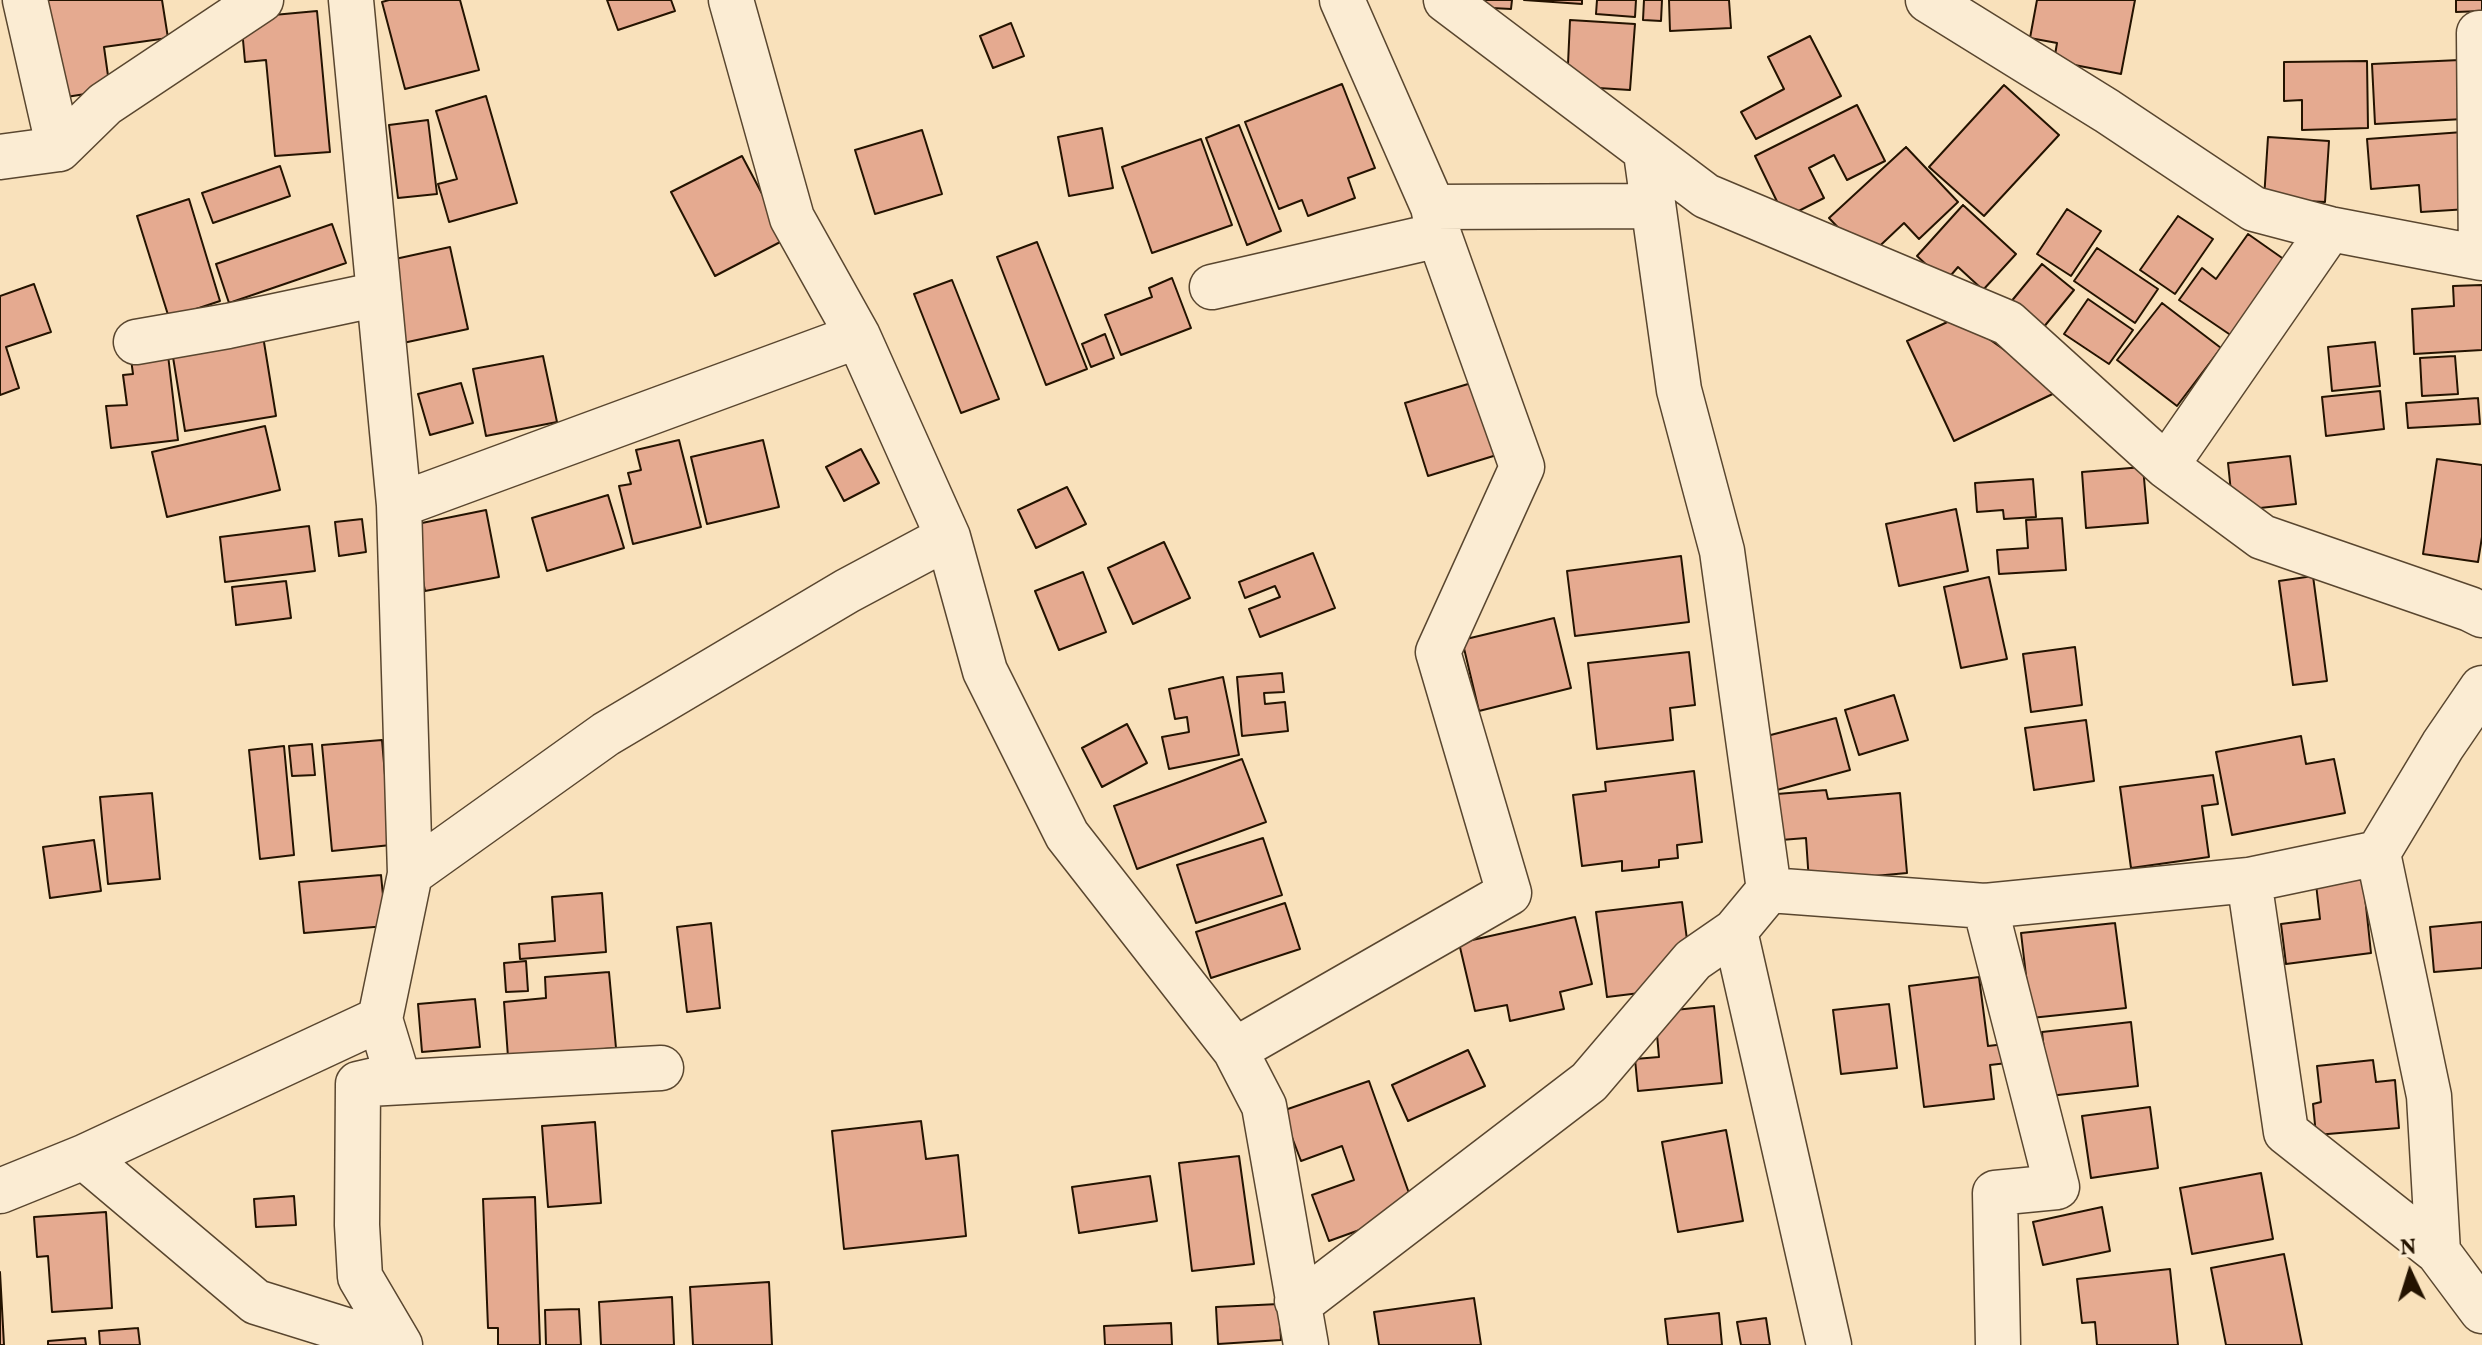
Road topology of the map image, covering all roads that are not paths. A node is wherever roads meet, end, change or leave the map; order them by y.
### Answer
1 (25, 0) edge
2 (261, 0) edge
3 (351, 0) edge
4 (731, 0) edge
5 (1342, 0) edge
6 (1446, 0) edge
7 (1928, 0) edge
8 (2482, 33) edge
9 (59, 149) junction
10 (1646, 153) junction
11 (0, 157) edge
12 (1653, 206) junction
13 (1436, 221) junction
14 (2330, 229) junction
15 (1212, 287) dead end
16 (379, 294) junction
17 (858, 336) junction
18 (136, 342) dead end
19 (2166, 466) junction
20 (399, 505) junction
21 (948, 537) junction
22 (2482, 615) edge
23 (2482, 688) edge
24 (2378, 853) junction
25 (410, 874) junction
26 (2249, 880) junction
27 (1769, 890) junction
28 (1985, 906) junction
29 (1735, 931) junction
30 (380, 1019) junction
31 (1235, 1050) junction
32 (661, 1068) dead end
33 (358, 1084) junction
34 (84, 1157) junction
35 (0, 1191) edge
36 (2438, 1252) junction
37 (1297, 1301) junction
38 (2482, 1311) edge
39 (394, 1345) edge
40 (400, 1345) edge
41 (1306, 1345) edge
42 (1829, 1345) edge
43 (1998, 1345) edge

1 - 9 street
2 - 9 street
3 - 16 street
4 - 17 street
5 - 13 street
6 - 10 street
7 - 14 street
8 - 14 street
9 - 11 street
10 - 12 street
10 - 19 street
12 - 13 street
12 - 27 street
13 - 15 street
13 - 31 street
14 - 19 street
16 - 18 street
16 - 20 street
17 - 20 street
17 - 21 street
19 - 22 street
20 - 25 street
21 - 25 street
21 - 31 street
23 - 24 street
24 - 26 street
24 - 36 street
25 - 30 street
26 - 28 street
26 - 36 street
27 - 28 street
27 - 29 street
28 - 43 street
29 - 37 street
29 - 42 street
30 - 33 street
30 - 34 street
31 - 37 street
32 - 33 street
33 - 40 street
34 - 35 street
34 - 39 street
36 - 38 street
37 - 41 street

